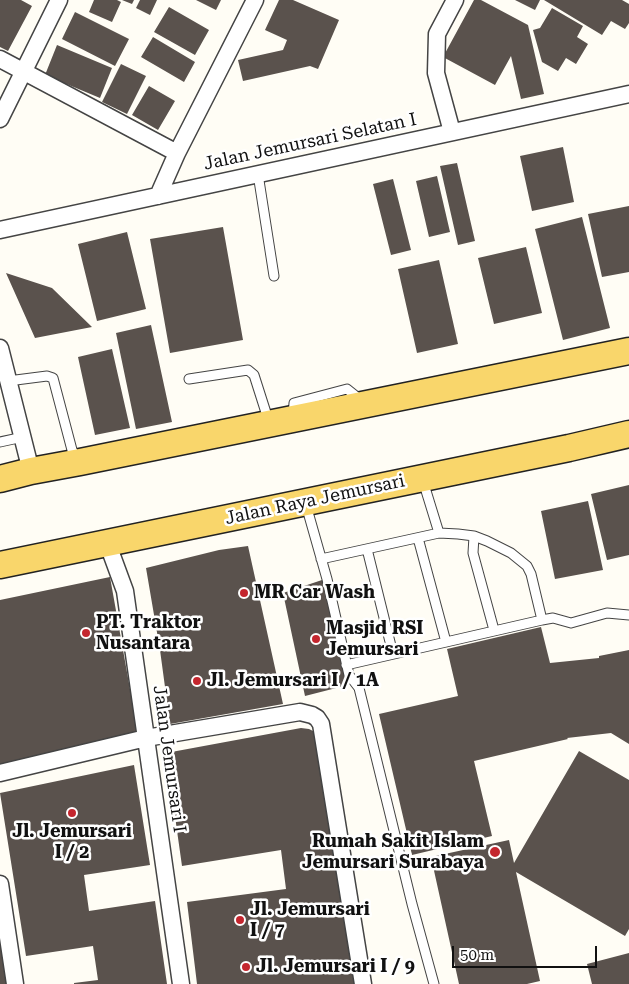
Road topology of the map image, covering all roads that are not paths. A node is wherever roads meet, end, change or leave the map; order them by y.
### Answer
1 (59, 0) edge
2 (254, 0) edge
3 (455, 0) edge
4 (0, 59) edge
5 (24, 72) junction
6 (629, 94) edge
7 (0, 119) edge
8 (452, 132) junction
9 (176, 153) junction
10 (258, 174) junction
11 (158, 196) junction
12 (0, 230) edge
13 (274, 276) dead end
14 (0, 348) edge
15 (629, 351) edge
16 (189, 379) dead end
17 (8, 381) junction
18 (281, 421) junction
19 (629, 434) edge
20 (22, 437) junction
21 (0, 442) edge
22 (80, 462) junction
23 (31, 471) junction
24 (422, 478) junction
25 (0, 479) edge
26 (305, 502) junction
27 (438, 533) junction
28 (474, 536) junction
29 (418, 538) junction
30 (108, 542) junction
31 (366, 550) junction
32 (322, 559) junction
33 (0, 565) edge
34 (629, 615) edge
35 (542, 620) junction
36 (494, 630) junction
37 (446, 642) junction
38 (393, 654) junction
39 (346, 665) junction
40 (146, 738) junction
41 (0, 773) edge
42 (0, 884) edge
43 (15, 984) edge
44 (181, 984) edge
45 (364, 984) edge
46 (434, 984) edge

1 - 5 street
2 - 9 street
3 - 8 street
4 - 5 street
5 - 7 street
5 - 9 street
6 - 8 street, Jalan Jemursari Selatan I
8 - 10 street, Jalan Jemursari Selatan I
9 - 11 street
10 - 11 street, Jalan Jemursari Selatan I
10 - 13 lane
11 - 12 street, Jalan Jemursari Selatan I
14 - 17 street
15 - 18 main road
16 - 18 lane
17 - 20 street
17 - 22 lane
18 - 22 main road
19 - 24 main road, Jalan Raya Jemursari
20 - 21 lane
20 - 23 street
22 - 23 main road
23 - 25 main road
24 - 26 main road, Jalan Raya Jemursari
24 - 27 lane
26 - 30 main road, Jalan Raya Jemursari
26 - 32 lane
27 - 28 lane
27 - 29 lane
28 - 35 lane
28 - 36 lane
29 - 31 lane
29 - 37 lane
30 - 33 main road, Jalan Raya Jemursari
30 - 40 street, Jalan Jemursari I
31 - 32 lane
31 - 38 lane
32 - 39 lane
34 - 35 lane
35 - 36 lane
36 - 37 lane
37 - 38 lane
38 - 39 lane
39 - 46 lane
40 - 41 street
40 - 44 street, Jalan Jemursari I
40 - 45 street
42 - 43 street

